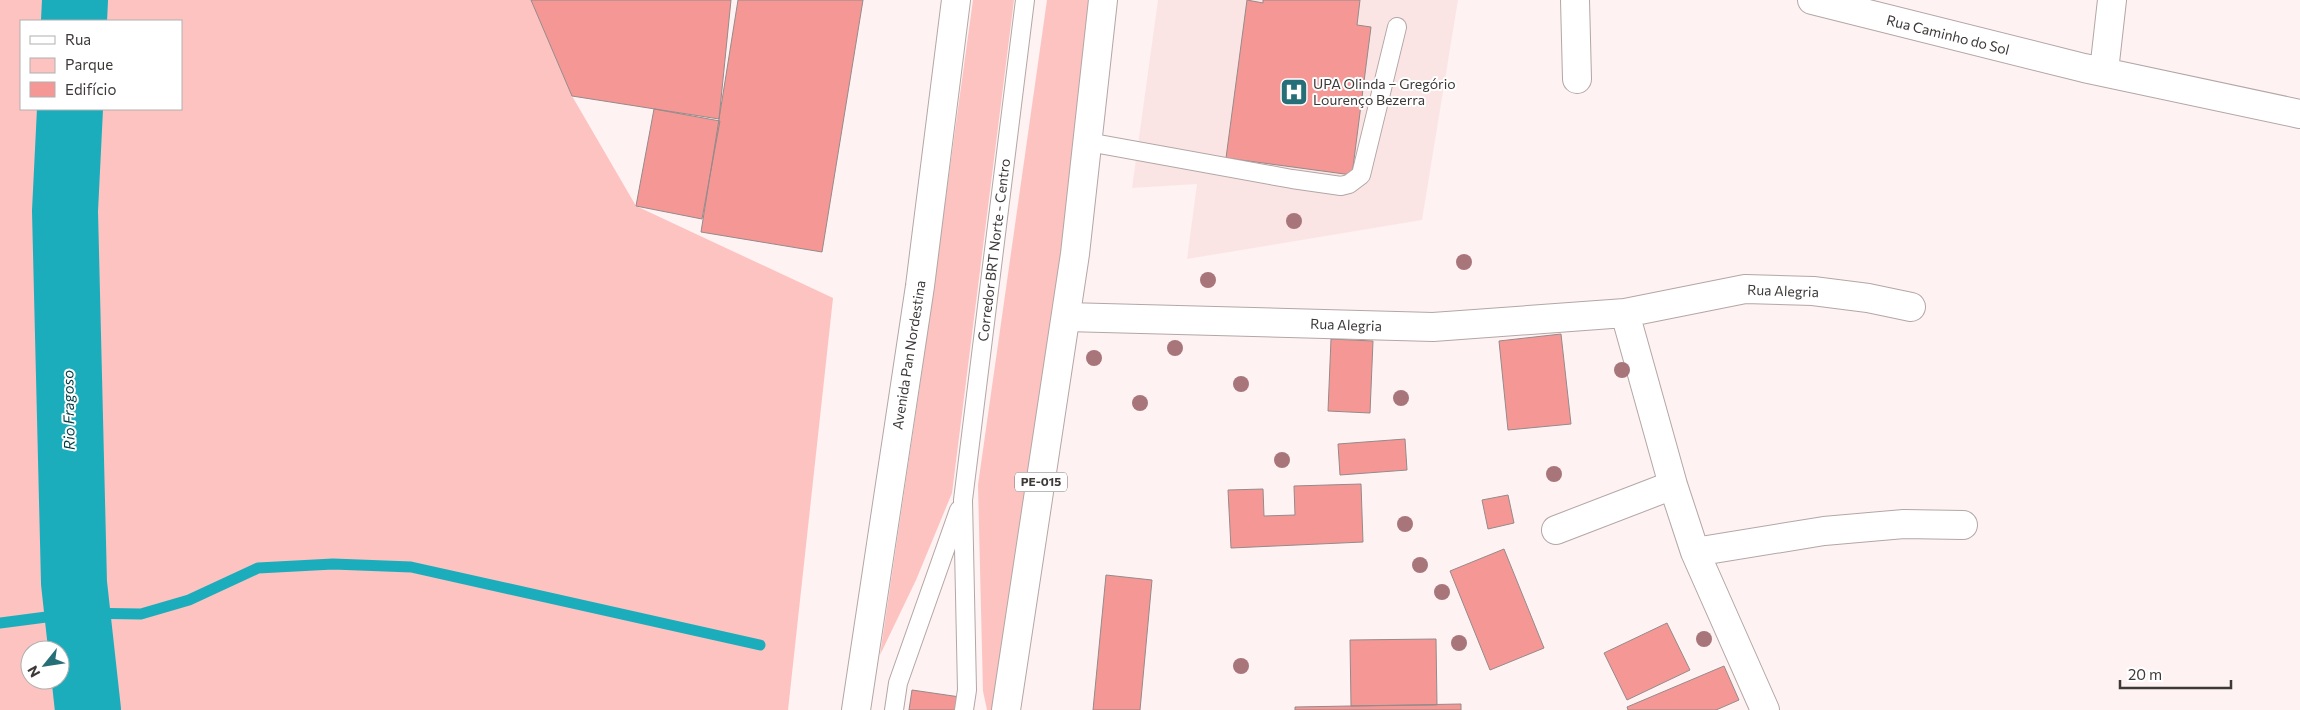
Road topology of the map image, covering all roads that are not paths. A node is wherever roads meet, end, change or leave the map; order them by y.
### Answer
1 (956, 0) edge
2 (1025, 0) edge
3 (1103, 0) edge
4 (1575, 0) edge
5 (1812, 0) edge
6 (2112, 0) edge
7 (1397, 27) dead end
8 (2094, 70) junction
9 (1576, 79) dead end
10 (2300, 114) edge
11 (1088, 142) junction
12 (1911, 307) dead end
13 (1625, 312) junction
14 (1066, 317) junction
15 (1673, 485) junction
16 (963, 500) junction
17 (1963, 525) dead end
18 (1556, 530) dead end
19 (1695, 552) junction
20 (856, 710) edge
21 (894, 710) edge
22 (964, 710) edge
23 (1006, 710) edge
24 (1765, 710) edge

1 - 20 main road, Avenida Pan Nordestina
2 - 16 lane, Corredor BRT Norte - Centro
3 - 11 main road, PE-015
4 - 9 main road
5 - 8 main road, Rua Caminho do Sol
6 - 8 main road
7 - 11 lane
8 - 10 main road, Rua Caminho do Sol
11 - 14 main road, PE-015
12 - 13 main road, Rua Alegria
13 - 14 main road, Rua Alegria
13 - 15 main road
14 - 23 main road, PE-015
15 - 18 main road
15 - 19 main road
16 - 21 lane, Corredor BRT Norte - Centro
16 - 22 lane, Corredor BRT Norte - Centro
17 - 19 main road
19 - 24 main road

